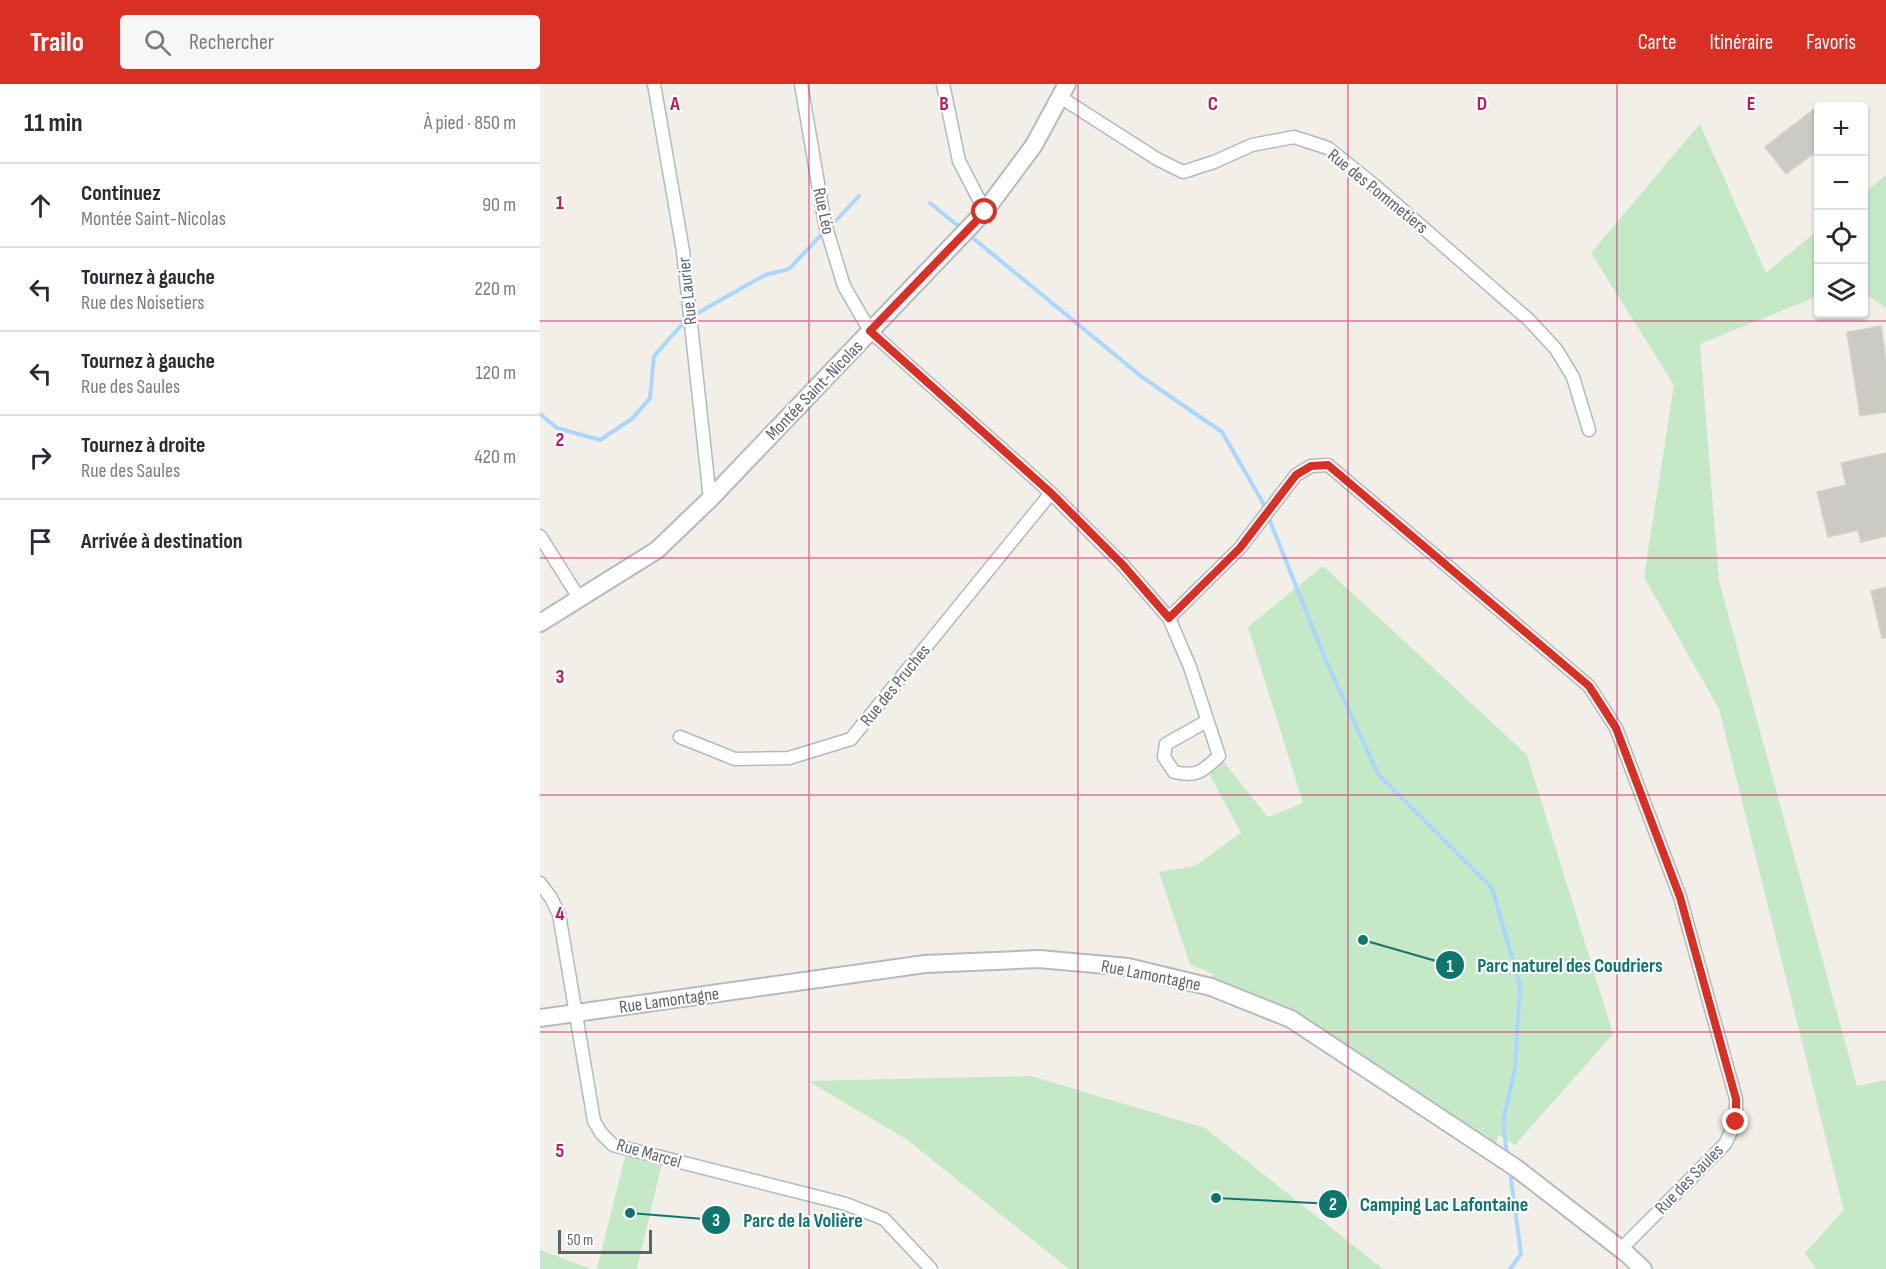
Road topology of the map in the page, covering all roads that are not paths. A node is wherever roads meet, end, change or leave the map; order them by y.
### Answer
1 (654, 84) edge
2 (801, 84) edge
3 (943, 84) edge
4 (1063, 91) edge
5 (985, 212) junction
6 (870, 331) junction
7 (1589, 429) dead end
8 (1051, 493) junction
9 (710, 499) junction
10 (540, 536) edge
11 (579, 598) junction
12 (1169, 618) junction
13 (540, 622) edge
14 (1208, 722) junction
15 (680, 737) dead end
16 (540, 883) edge
17 (575, 1013) junction
18 (540, 1018) edge
19 (1621, 1249) junction
20 (931, 1269) edge
21 (1643, 1269) edge

1 - 9 street, Rue Laurier
2 - 6 street, Rue Léo
3 - 5 street
4 - 5 street, Montée Saint-Nicolas
4 - 7 street, Rue des Pommetiers
5 - 6 street, Montée Saint-Nicolas
6 - 8 street, Rue Léo
6 - 9 street, Montée Saint-Nicolas
8 - 12 street, Rue Léo
8 - 15 street, Rue des Pruches
9 - 11 street, Montée Saint-Nicolas
10 - 11 street
11 - 13 street, Montée Saint-Nicolas
12 - 14 street, Rue Léo
12 - 19 street, Rue des Saules
14 - 14 street, Rue Léo
16 - 17 street, Rue Marcel
17 - 18 street, Rue Lamontagne
17 - 19 street, Rue Lamontagne
17 - 20 street, Rue Marcel
19 - 21 street, Rue Lamontagne

